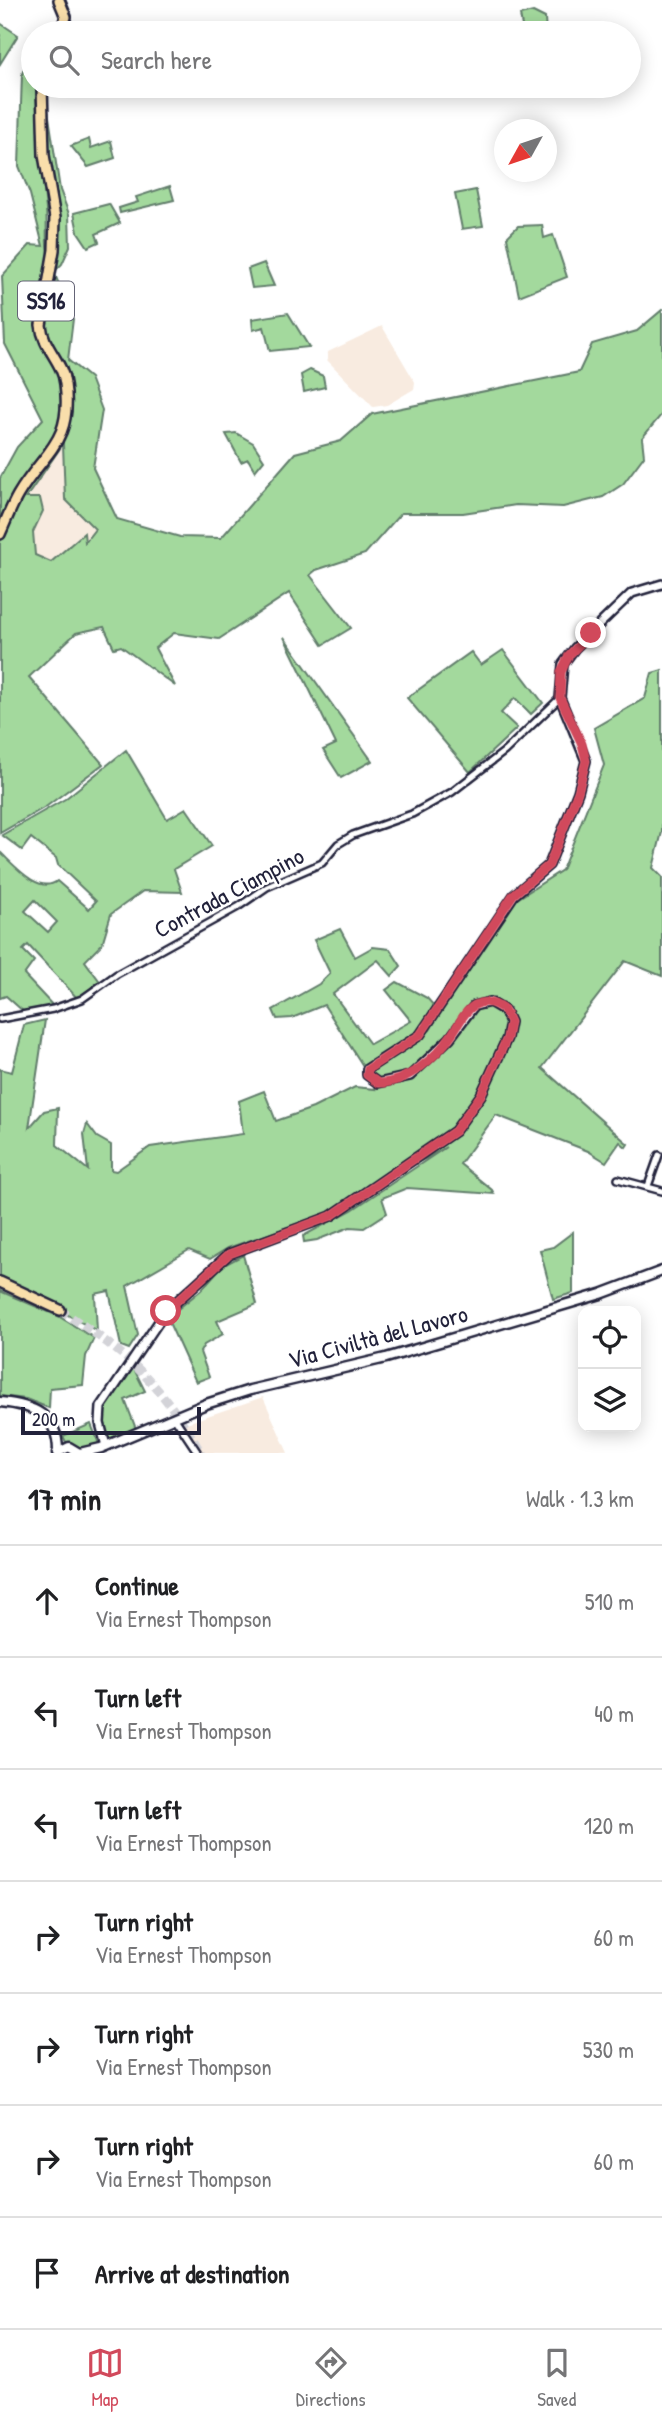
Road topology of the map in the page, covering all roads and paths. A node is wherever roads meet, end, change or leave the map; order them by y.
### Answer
1 (59, 0) edge
2 (64, 21) edge
3 (42, 98) edge
4 (0, 534) edge
5 (662, 584) edge
6 (560, 698) junction
7 (0, 1019) edge
8 (659, 1155) dead end
9 (618, 1179) dead end
10 (648, 1186) junction
11 (662, 1191) edge
12 (662, 1271) edge
13 (0, 1282) edge
14 (60, 1310) tunnel mouth
15 (0, 1402) edge
16 (174, 1417) junction
17 (54, 1430) junction
18 (106, 1446) junction
19 (69, 1447) junction
20 (57, 1452) edge
21 (79, 1453) edge
22 (97, 1453) edge
23 (198, 1453) edge

1 - 2 main road
3 - 4 main road, SS16
5 - 6 street
6 - 7 street, Contrada Ciampino
6 - 18 street
8 - 10 street
9 - 10 street
10 - 11 street
12 - 16 main road, Via Civiltà del Lavoro
13 - 14 main road
15 - 17 main road
16 - 18 main road, Via Civiltà del Lavoro
16 - 23 street
17 - 19 main road
17 - 20 main road
18 - 21 main road, Via Civiltà del Lavoro
18 - 22 main road, Via Civiltà del Lavoro
19 - 20 main road
19 - 21 main road

